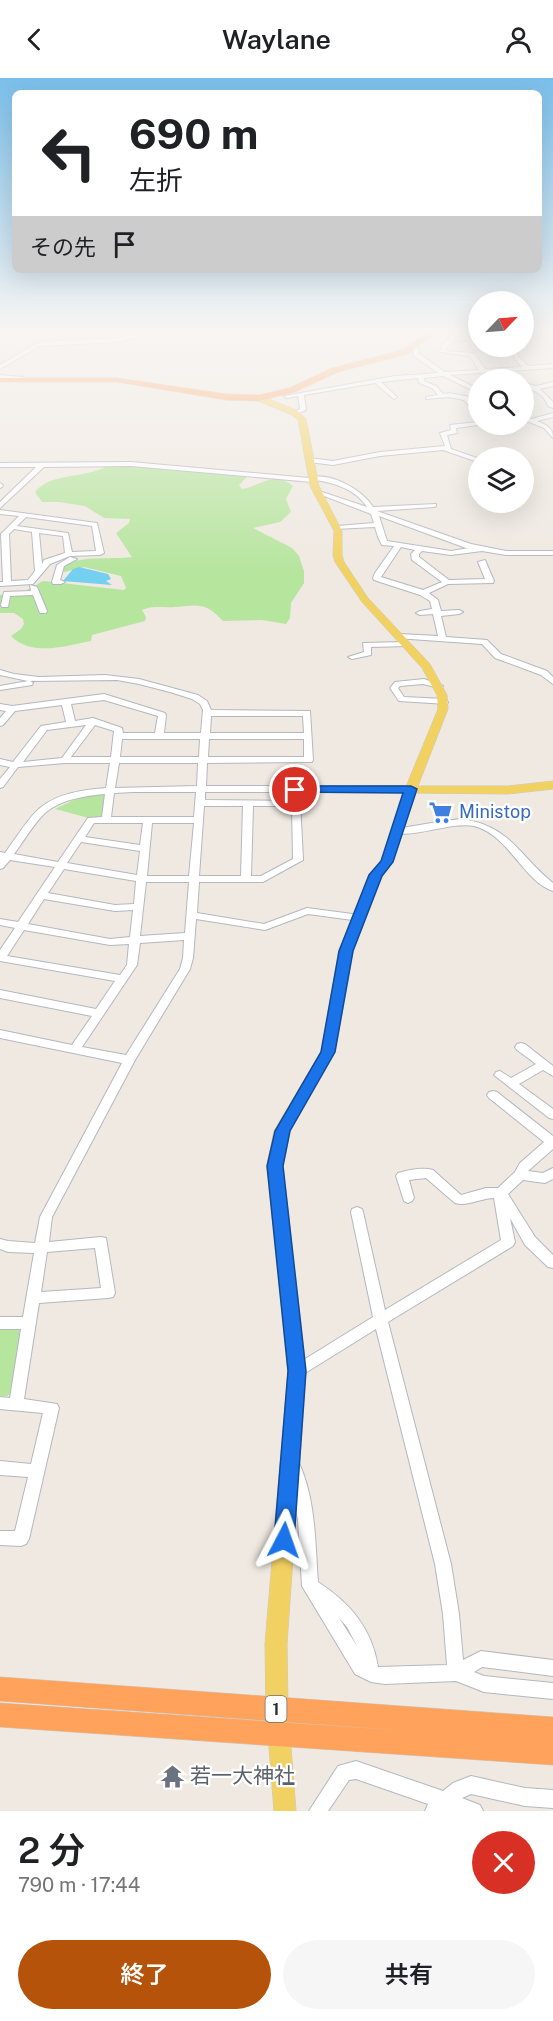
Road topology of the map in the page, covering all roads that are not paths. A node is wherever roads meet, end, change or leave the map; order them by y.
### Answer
1 (287, 410) edge
2 (303, 410) edge
3 (295, 413) junction
4 (553, 415) edge
5 (534, 419) edge
6 (534, 423) edge
7 (468, 425) edge
8 (553, 436) edge
9 (445, 449) junction
10 (468, 457) edge
11 (309, 460) junction
12 (0, 465) edge
13 (42, 465) junction
14 (312, 479) junction
15 (317, 492) junction
16 (434, 505) dead end
17 (0, 506) edge
18 (371, 511) junction
19 (0, 512) edge
20 (24, 515) junction
21 (379, 525) junction
22 (12, 527) junction
23 (337, 528) junction
24 (35, 530) junction
25 (398, 545) junction
26 (420, 549) junction
27 (480, 549) junction
28 (100, 553) junction
29 (553, 553) edge
30 (69, 554) junction
31 (482, 562) dead end
32 (39, 573) junction
33 (30, 582) junction
34 (61, 582) dead end
35 (447, 582) junction
36 (4, 584) edge
37 (35, 593) junction
38 (423, 593) junction
39 (4, 605) dead end
40 (43, 611) dead end
41 (437, 612) junction
42 (459, 612) dead end
43 (420, 613) dead end
44 (442, 638) junction
45 (401, 640) junction
46 (352, 657) dead end
47 (0, 672) edge
48 (13, 677) junction
49 (114, 678) junction
50 (47, 681) junction
51 (553, 682) edge
52 (439, 686) junction
53 (4, 687) edge
54 (104, 697) junction
55 (66, 702) junction
56 (444, 702) junction
57 (0, 707) edge
58 (12, 709) junction
59 (207, 713) junction
60 (93, 722) junction
61 (0, 723) edge
62 (71, 724) junction
63 (118, 736) junction
64 (159, 736) junction
65 (205, 736) junction
66 (308, 736) junction
67 (65, 760) junction
68 (115, 760) junction
69 (203, 760) junction
70 (0, 762) edge
71 (15, 765) junction
72 (0, 785) edge
73 (553, 785) edge
74 (200, 789) junction
75 (411, 789) junction
76 (110, 790) junction
77 (199, 803) junction
78 (248, 803) junction
79 (106, 820) junction
80 (148, 820) junction
81 (198, 820) junction
82 (396, 831) junction
83 (80, 839) junction
84 (145, 849) junction
85 (4, 855) edge
86 (61, 865) junction
87 (0, 866) edge
88 (141, 879) junction
89 (194, 879) junction
90 (246, 879) junction
91 (553, 888) edge
92 (41, 895) junction
93 (138, 908) junction
94 (191, 915) junction
95 (360, 918) junction
96 (0, 922) edge
97 (21, 926) junction
98 (190, 936) junction
99 (135, 940) junction
100 (0, 958) edge
101 (121, 979) junction
102 (0, 994) edge
103 (98, 1013) junction
104 (0, 1034) edge
105 (521, 1047) dead end
106 (75, 1049) junction
107 (129, 1060) junction
108 (549, 1069) edge
109 (500, 1074) dead end
110 (511, 1083) junction
111 (493, 1095) dead end
112 (553, 1115) edge
113 (553, 1142) edge
114 (553, 1173) edge
115 (520, 1175) junction
116 (501, 1193) junction
117 (408, 1198) dead end
118 (357, 1212) dead end
119 (0, 1244) edge
120 (42, 1247) junction
121 (553, 1263) edge
122 (33, 1298) junction
123 (381, 1321) junction
124 (0, 1323) edge
125 (28, 1323) junction
126 (297, 1371) junction
127 (0, 1403) edge
128 (16, 1404) junction
129 (291, 1462) junction
130 (0, 1468) edge
131 (38, 1471) junction
132 (0, 1538) edge
133 (553, 1668) edge
134 (456, 1673) junction
135 (0, 1689) edge
136 (553, 1691) edge
137 (278, 1709) junction
138 (0, 1715) edge
139 (553, 1729) edge
140 (279, 1735) junction
141 (553, 1753) edge
142 (553, 1799) edge
143 (440, 1806) edge
144 (285, 1811) edge
145 (318, 1811) edge
146 (474, 1811) edge

1 - 3 main road
2 - 3 street
3 - 11 main road
4 - 5 street
6 - 8 street
7 - 9 street
9 - 10 street
9 - 11 street
11 - 14 main road
12 - 13 street
13 - 14 street
13 - 17 street
14 - 15 main road
14 - 18 street
15 - 18 street
15 - 23 main road
16 - 18 street
18 - 21 street
18 - 27 street
19 - 20 street
20 - 22 street
20 - 28 street
21 - 23 street
21 - 25 street
22 - 24 street
22 - 36 street
23 - 45 main road
24 - 30 street
24 - 32 street
25 - 26 street
25 - 38 street
26 - 27 street
26 - 35 street
27 - 29 street
28 - 30 street
28 - 34 street
30 - 32 street
31 - 35 street
32 - 33 street
33 - 36 street
33 - 37 street
35 - 38 street
37 - 39 street
37 - 40 street
38 - 41 street
41 - 42 street
41 - 43 street
41 - 44 street
44 - 45 street
44 - 51 street
45 - 46 street
45 - 52 main road
47 - 48 street
48 - 50 street
48 - 53 street
49 - 50 street
49 - 54 street
49 - 59 street
50 - 53 street
52 - 56 main road
52 - 56 street
54 - 55 street
54 - 64 street
55 - 58 street
55 - 62 street
56 - 75 main road
57 - 58 street
58 - 61 street
59 - 65 street
59 - 66 street
60 - 62 street
60 - 63 street
60 - 67 street
62 - 71 street
63 - 64 street
63 - 68 street
64 - 65 street
65 - 66 street
65 - 69 street
66 - 69 street
67 - 68 street
67 - 71 street
68 - 69 street
68 - 76 street
69 - 74 street
70 - 71 street
71 - 72 street
73 - 75 main road
74 - 75 street
74 - 76 street
74 - 77 street
75 - 82 main road
76 - 79 street
76 - 85 street
77 - 78 street
77 - 81 street
78 - 90 street
78 - 90 street
79 - 80 street
79 - 83 street
80 - 81 street
80 - 84 street
81 - 89 street
82 - 91 street
82 - 95 main road
83 - 84 street
83 - 86 street
84 - 88 street
85 - 86 street
85 - 87 street
86 - 88 street
86 - 92 street
88 - 89 street
88 - 93 street
89 - 90 street
89 - 94 street
92 - 93 street
92 - 97 street
93 - 99 street
94 - 95 street
94 - 98 street
95 - 126 main road
96 - 97 street
97 - 99 street
97 - 100 street
98 - 99 street
98 - 107 street
99 - 101 street
100 - 101 street
101 - 103 street
102 - 103 street
103 - 106 street
104 - 106 street
105 - 108 street
106 - 107 street
107 - 120 street
108 - 110 street
109 - 110 street
110 - 112 street
111 - 113 street
113 - 115 street
114 - 115 street
115 - 116 street
116 - 117 street
116 - 121 street
116 - 123 street
118 - 123 street
119 - 120 street
120 - 122 street
120 - 122 street
122 - 125 street
123 - 126 street
123 - 134 street
124 - 125 street
125 - 128 street
126 - 129 main road
127 - 128 street
128 - 131 street
129 - 134 street
129 - 137 main road
130 - 131 street
131 - 132 street
133 - 134 street
134 - 136 street
135 - 137 highway, 1
137 - 139 highway, 1
137 - 140 main road
138 - 140 highway, 1
140 - 141 highway, 1
140 - 144 main road
142 - 143 street
143 - 145 street
143 - 146 street

